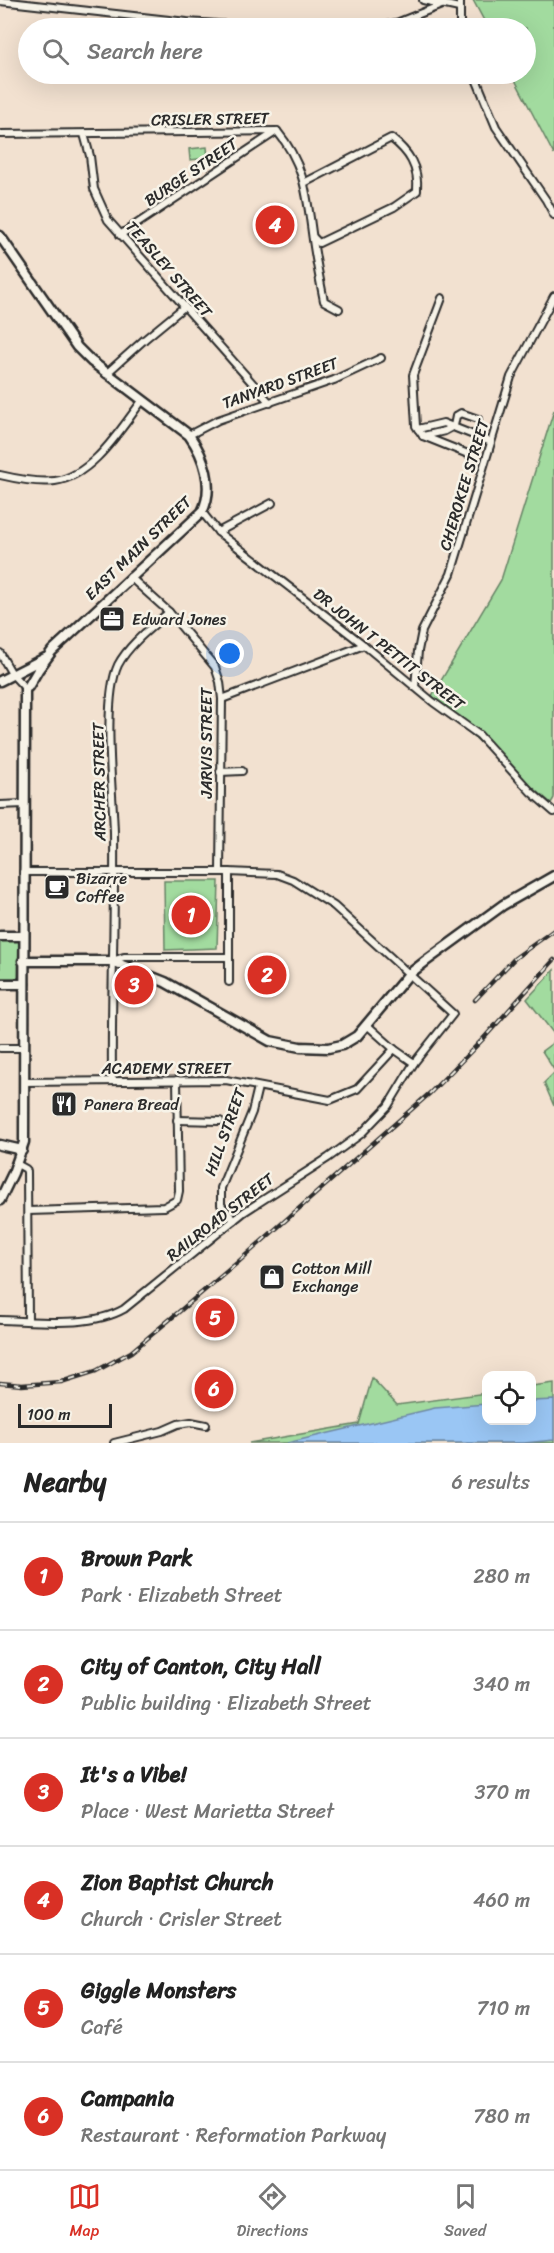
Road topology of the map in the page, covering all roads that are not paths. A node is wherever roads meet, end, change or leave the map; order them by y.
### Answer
1 (423, 0) edge
2 (460, 0) edge
3 (0, 1) edge
4 (444, 4) junction
5 (459, 8) junction
6 (160, 18) edge
7 (409, 18) edge
8 (460, 18) edge
9 (478, 84) edge
10 (278, 131) junction
11 (0, 134) edge
12 (84, 134) junction
13 (304, 183) junction
14 (554, 215) edge
15 (120, 235) junction
16 (0, 236) edge
17 (313, 237) junction
18 (554, 296) edge
19 (442, 298) dead end
20 (184, 307) junction
21 (339, 309) dead end
22 (381, 358) dead end
23 (106, 374) junction
24 (142, 400) junction
25 (270, 403) junction
26 (478, 419) dead end
27 (454, 426) junction
28 (418, 429) junction
29 (189, 435) junction
30 (423, 436) junction
31 (491, 442) junction
32 (468, 454) dead end
33 (0, 475) edge
34 (272, 503) dead end
35 (202, 512) junction
36 (218, 532) junction
37 (130, 578) junction
38 (169, 612) junction
39 (364, 645) junction
40 (0, 653) edge
41 (46, 658) junction
42 (12, 674) junction
43 (0, 681) edge
44 (415, 687) junction
45 (25, 688) junction
46 (222, 699) junction
47 (242, 771) dead end
48 (220, 772) junction
49 (24, 804) junction
50 (0, 805) edge
51 (554, 812) edge
52 (23, 872) junction
53 (220, 872) junction
54 (229, 872) junction
55 (114, 873) junction
56 (554, 876) edge
57 (0, 936) edge
58 (24, 936) junction
59 (229, 957) junction
60 (23, 961) junction
61 (112, 961) junction
62 (408, 975) junction
63 (229, 982) dead end
64 (0, 984) edge
65 (24, 984) junction
66 (367, 1024) junction
67 (0, 1048) edge
68 (24, 1048) junction
69 (394, 1049) junction
70 (414, 1063) junction
71 (177, 1080) junction
72 (112, 1081) junction
73 (24, 1082) junction
74 (258, 1087) junction
75 (177, 1120) junction
76 (220, 1121) dead end
77 (0, 1145) edge
78 (22, 1150) junction
79 (17, 1164) junction
80 (0, 1200) edge
81 (28, 1211) junction
82 (234, 1220) junction
83 (0, 1320) edge
84 (28, 1321) junction
85 (206, 1425) dead end
86 (114, 1443) edge

1 - 4 street
2 - 5 street
3 - 6 street
4 - 5 street
4 - 7 street
5 - 8 street
9 - 14 street
10 - 12 street, CRISLER STREET
10 - 13 street, CRISLER STREET
10 - 15 street, BURGE STREET
11 - 12 street, CRISLER STREET
12 - 15 street, TEASLEY STREET
13 - 17 street, CRISLER STREET
13 - 17 street
15 - 20 street, TEASLEY STREET
16 - 23 main road, EAST MAIN STREET
17 - 21 street, CRISLER STREET
18 - 31 street, CHEROKEE STREET
19 - 28 street
20 - 23 street
20 - 25 street, TEASLEY STREET
22 - 25 street, TANYARD STREET
23 - 24 main road, EAST MAIN STREET
24 - 29 main road, EAST MAIN STREET
24 - 33 street
25 - 29 street, TANYARD STREET
26 - 27 street
27 - 28 street
27 - 30 street
27 - 31 street
28 - 30 street
29 - 35 main road, EAST MAIN STREET
30 - 32 street
31 - 44 street, CHEROKEE STREET
34 - 36 street
35 - 36 street, DR JOHN T PETTIT STREET
35 - 37 main road, EAST MAIN STREET
36 - 39 street, DR JOHN T PETTIT STREET
37 - 38 street, JARVIS STREET
37 - 41 main road, EAST MAIN STREET
38 - 46 street, JARVIS STREET
38 - 55 street, ARCHER STREET
39 - 44 street, DR JOHN T PETTIT STREET
39 - 46 street
40 - 42 street
41 - 42 main road, EAST MAIN STREET
41 - 45 main road, EAST MAIN STREET
42 - 43 main road
42 - 45 street
44 - 51 street, DR JOHN T PETTIT STREET
45 - 49 main road
46 - 48 street, JARVIS STREET
47 - 48 street
48 - 53 street, JARVIS STREET
49 - 50 street
49 - 52 main road
52 - 55 street
52 - 58 main road
53 - 54 street
53 - 55 street
54 - 59 street
54 - 62 street
55 - 61 street, ARCHER STREET
56 - 62 main road
57 - 58 main road
58 - 60 main road
59 - 61 street
59 - 63 street
60 - 61 main road
60 - 65 main road
61 - 66 main road
61 - 72 street, ARCHER STREET
62 - 66 main road
62 - 70 street, RAILROAD STREET
64 - 65 main road
65 - 68 main road
66 - 69 street
67 - 68 street
68 - 73 main road
69 - 70 street
69 - 74 street, ACADEMY STREET
70 - 82 street, RAILROAD STREET
71 - 72 street, ACADEMY STREET
71 - 74 street, ACADEMY STREET
71 - 75 street
72 - 73 street, ACADEMY STREET
73 - 78 main road
74 - 82 street, HILL STREET
75 - 76 street
75 - 81 street
77 - 78 main road
78 - 79 main road
79 - 80 main road
79 - 81 street
81 - 84 street
82 - 84 street, RAILROAD STREET
83 - 84 street, RAILROAD STREET
85 - 86 street

